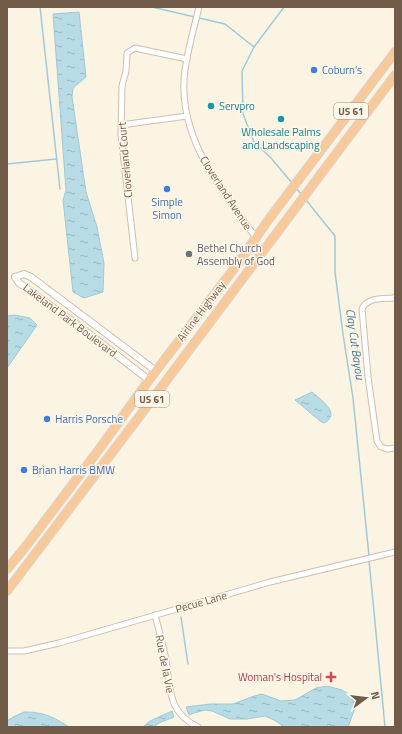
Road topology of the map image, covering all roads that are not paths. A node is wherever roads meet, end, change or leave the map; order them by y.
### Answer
1 (199, 9) edge
2 (395, 52) edge
3 (187, 59) junction
4 (395, 75) edge
5 (357, 102) junction
6 (368, 111) junction
7 (186, 116) junction
8 (121, 125) junction
9 (256, 238) junction
10 (267, 246) junction
11 (135, 258) dead end
12 (37, 282) junction
13 (31, 291) junction
14 (395, 297) edge
15 (81, 315) junction
16 (75, 323) junction
17 (113, 339) junction
18 (106, 347) junction
19 (133, 353) junction
20 (125, 362) junction
21 (156, 371) junction
22 (149, 380) junction
23 (166, 380) junction
24 (160, 388) junction
25 (116, 426) junction
26 (126, 435) junction
27 (395, 448) edge
28 (395, 552) edge
29 (7, 569) edge
30 (7, 591) edge
31 (155, 615) junction
32 (7, 651) edge
33 (198, 727) edge

1 - 3 street, Cloverland Avenue
2 - 5 highway, Airline Highway / US 61
3 - 7 street, Cloverland Avenue
3 - 8 street, Cloverland Court
4 - 6 highway, Airline Highway / US 61
5 - 6 highway
5 - 9 highway, Airline Highway / US 61
6 - 10 highway, Airline Highway / US 61
7 - 8 street
7 - 9 street, Cloverland Avenue
8 - 11 street, Cloverland Court
9 - 10 highway
9 - 21 highway, Airline Highway / US 61
10 - 23 highway, Airline Highway / US 61
12 - 13 street
12 - 13 street, Lakeland Park Boulevard
12 - 15 street, Lakeland Park Boulevard
13 - 16 street, Lakeland Park Boulevard
14 - 27 street
15 - 16 street
15 - 17 street, Lakeland Park Boulevard
16 - 18 street, Lakeland Park Boulevard
17 - 18 street
17 - 19 street, Lakeland Park Boulevard
18 - 20 street, Lakeland Park Boulevard
19 - 20 street
19 - 21 street, Lakeland Park Boulevard
20 - 22 street, Lakeland Park Boulevard
21 - 22 highway, Airline Highway / US 61
21 - 23 highway
22 - 24 highway
22 - 25 highway, Airline Highway / US 61
23 - 24 highway, Airline Highway / US 61
24 - 26 highway, Airline Highway / US 61
25 - 26 highway
25 - 29 highway, Airline Highway / US 61
26 - 30 highway, Airline Highway / US 61
28 - 31 street, Pecue Lane
31 - 32 street, Pecue Lane
31 - 33 street, Rue de la Vie

